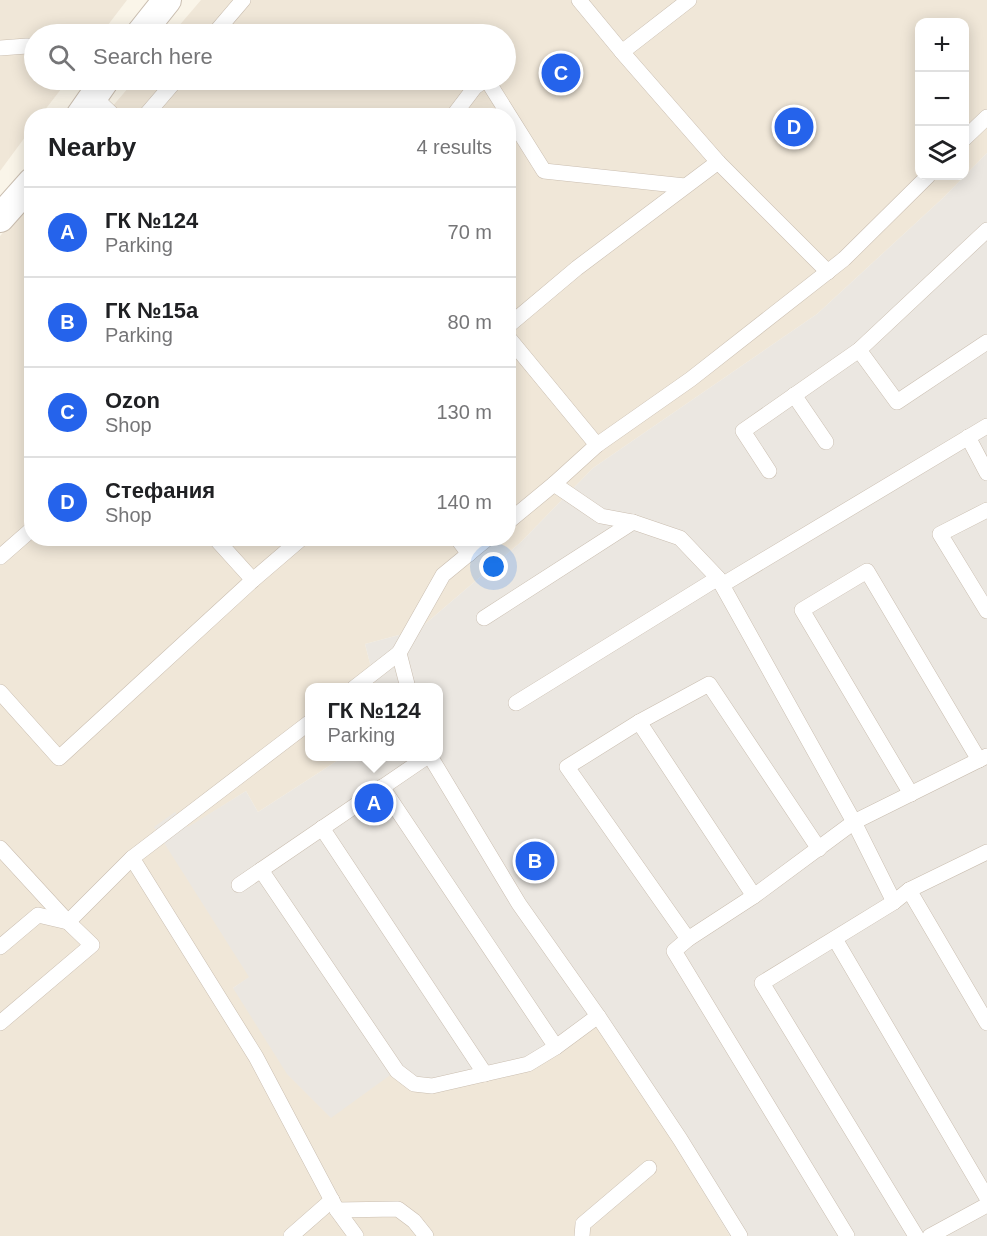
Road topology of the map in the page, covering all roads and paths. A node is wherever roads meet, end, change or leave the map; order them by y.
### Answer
1 (167, 0) edge
2 (243, 0) edge
3 (579, 0) edge
4 (689, 0) edge
5 (148, 24) edge
6 (223, 24) edge
7 (24, 47) edge
8 (0, 48) edge
9 (622, 52) junction
10 (167, 90) edge
11 (473, 90) edge
12 (492, 90) edge
13 (93, 97) edge
14 (105, 108) edge
15 (152, 108) edge
16 (459, 108) edge
17 (504, 108) edge
18 (987, 117) edge
19 (516, 128) edge
20 (969, 134) edge
21 (718, 162) junction
22 (924, 180) edge
23 (685, 186) junction
24 (24, 191) edge
25 (0, 219) edge
26 (987, 230) edge
27 (828, 272) junction
28 (516, 319) edge
29 (987, 342) edge
30 (516, 347) edge
31 (859, 350) junction
32 (794, 395) junction
33 (987, 426) edge
34 (968, 437) junction
35 (826, 442) dead end
36 (597, 445) junction
37 (769, 471) dead end
38 (987, 473) edge
39 (554, 484) junction
40 (987, 510) edge
41 (516, 515) edge
42 (633, 522) junction
43 (24, 536) edge
44 (222, 546) edge
45 (293, 546) edge
46 (464, 546) edge
47 (479, 546) edge
48 (470, 554) junction
49 (0, 557) edge
50 (253, 580) junction
51 (720, 582) junction
52 (987, 611) edge
53 (484, 618) dead end
54 (399, 652) junction
55 (359, 683) edge
56 (407, 683) edge
57 (0, 692) edge
58 (516, 703) dead end
59 (639, 722) junction
60 (305, 725) edge
61 (983, 758) edge
62 (421, 761) edge
63 (432, 761) edge
64 (382, 787) junction
65 (911, 794) junction
66 (854, 822) junction
67 (322, 828) junction
68 (0, 848) edge
69 (819, 849) junction
70 (987, 854) edge
71 (132, 858) junction
72 (261, 870) junction
73 (238, 885) dead end
74 (909, 890) junction
75 (754, 896) junction
76 (894, 902) junction
77 (68, 922) junction
78 (688, 939) junction
79 (835, 939) junction
80 (0, 947) edge
81 (598, 1016) junction
82 (0, 1023) edge
83 (987, 1023) edge
84 (556, 1047) junction
85 (485, 1074) junction
86 (649, 1168) dead end
87 (987, 1198) edge
88 (334, 1205) junction
89 (987, 1206) edge
90 (291, 1236) edge
91 (356, 1236) edge
92 (426, 1236) edge
93 (582, 1236) edge
94 (740, 1236) edge
95 (847, 1236) edge
96 (916, 1236) edge
97 (930, 1236) edge

1 - 5 street
2 - 6 lane
3 - 9 lane
4 - 9 lane
7 - 8 lane
9 - 21 lane
10 - 15 lane
11 - 16 lane
12 - 17 lane
13 - 14 lane
18 - 20 lane
19 - 23 lane
21 - 23 lane
21 - 27 lane
22 - 27 lane
23 - 28 lane
24 - 25 street
26 - 31 lane
27 - 36 lane
29 - 31 lane
30 - 36 lane
31 - 32 lane
32 - 35 lane
32 - 37 lane
33 - 34 lane
34 - 38 lane
34 - 51 lane
36 - 39 lane
39 - 41 lane
39 - 42 lane
40 - 52 lane
42 - 51 lane
42 - 53 lane
43 - 49 lane
44 - 50 lane
45 - 50 lane
46 - 48 lane
47 - 48 lane
48 - 54 lane
50 - 57 lane
51 - 58 lane
51 - 66 lane
54 - 55 lane
54 - 56 lane
59 - 69 lane
59 - 75 lane
59 - 78 lane
60 - 71 lane
61 - 65 lane
61 - 65 lane
62 - 64 lane
63 - 81 lane
64 - 67 lane
64 - 84 lane
65 - 66 lane
66 - 69 lane
66 - 76 lane
67 - 72 lane
67 - 85 lane
68 - 77 lane
69 - 75 lane
70 - 74 lane
71 - 77 lane
71 - 88 lane
72 - 73 lane
72 - 85 lane
74 - 76 lane
74 - 83 lane
75 - 78 lane
76 - 79 lane
77 - 80 lane
77 - 82 lane
78 - 95 lane
79 - 87 lane
79 - 96 lane
81 - 84 lane
81 - 94 lane
84 - 85 lane
86 - 93 lane
88 - 90 lane
88 - 91 lane
88 - 92 lane
89 - 97 lane

